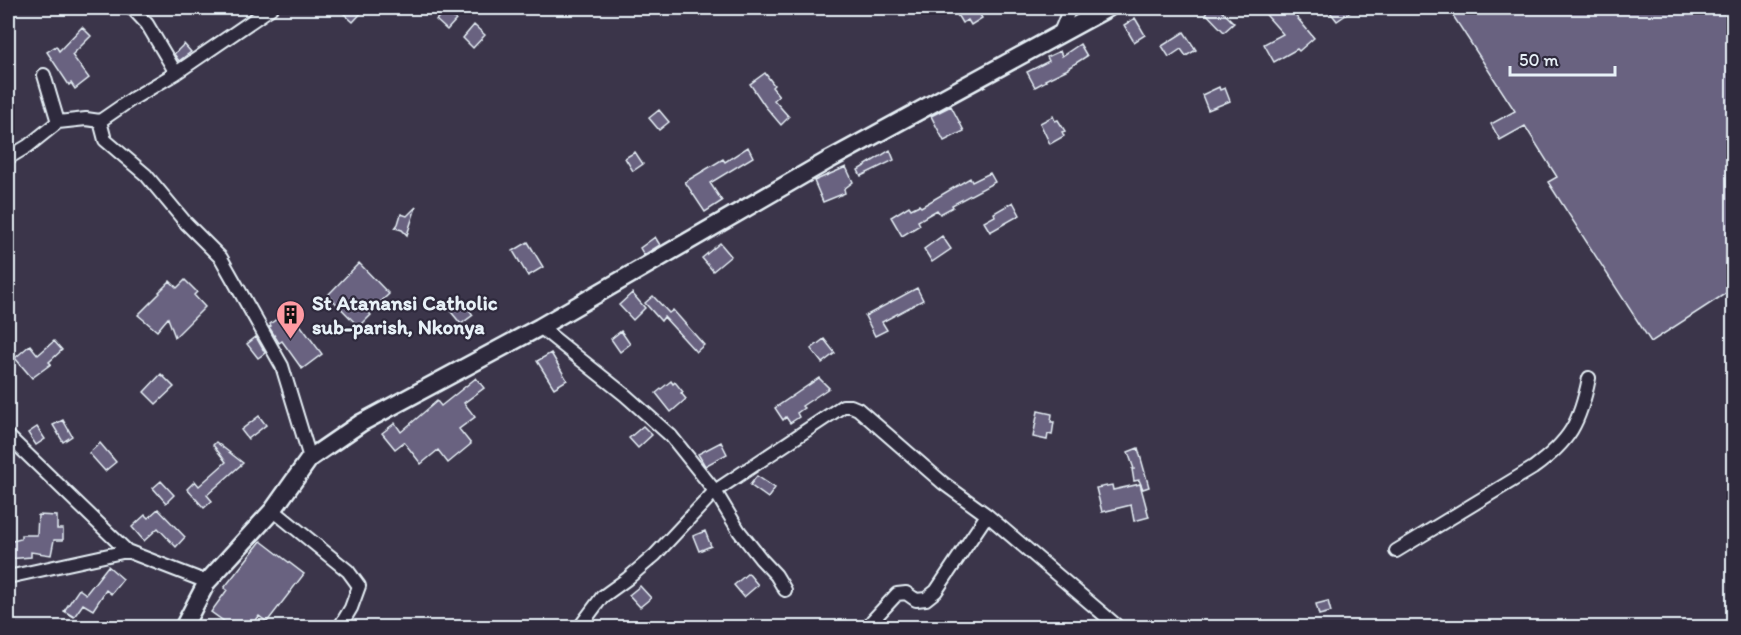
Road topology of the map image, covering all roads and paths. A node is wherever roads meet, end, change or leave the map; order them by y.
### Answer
1 (132, 8) edge
2 (271, 8) edge
3 (1070, 8) edge
4 (1108, 8) edge
5 (1059, 35) junction
6 (177, 73) junction
7 (44, 75) dead end
8 (100, 121) junction
9 (58, 122) junction
10 (8, 158) edge
11 (540, 327) junction
12 (1589, 378) dead end
13 (8, 436) edge
14 (310, 458) junction
15 (715, 491) junction
16 (273, 510) junction
17 (987, 515) junction
18 (127, 551) junction
19 (1396, 551) dead end
20 (8, 577) edge
21 (207, 582) junction
22 (785, 590) dead end
23 (872, 621) dead end
24 (183, 627) edge
25 (339, 627) edge
26 (579, 627) edge
27 (1116, 627) edge

1 - 6 street
2 - 6 street
3 - 5 street
4 - 5 street
5 - 11 street
6 - 8 street
7 - 9 street
8 - 9 street
8 - 14 street
9 - 10 street
11 - 14 street
11 - 15 street
12 - 19 street
13 - 18 street
14 - 16 street
15 - 17 street
15 - 22 street
15 - 26 street
16 - 21 street
16 - 25 street
17 - 23 street
17 - 27 street
18 - 20 street
18 - 21 street
21 - 24 street

